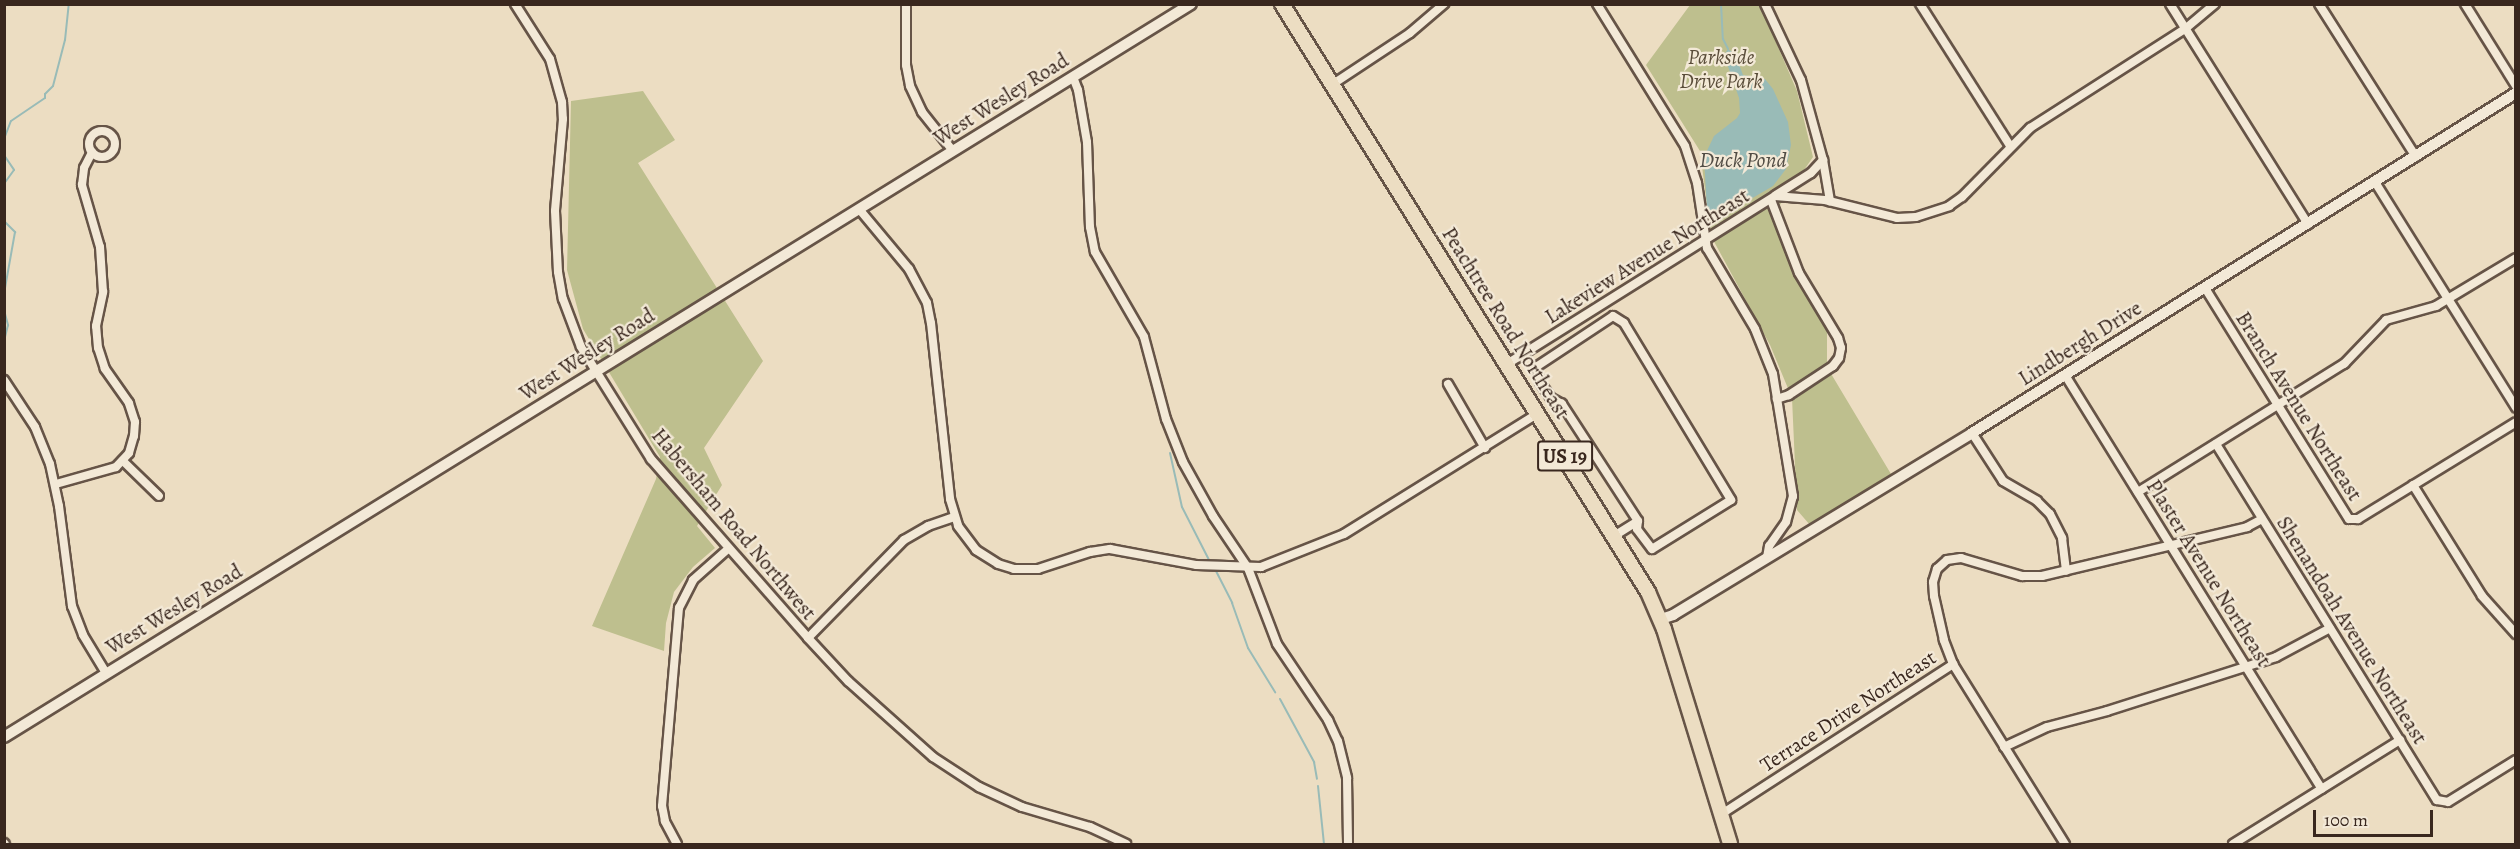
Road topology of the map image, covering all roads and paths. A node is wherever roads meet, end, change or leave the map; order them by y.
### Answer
1 (515, 4) edge
2 (906, 4) edge
3 (1191, 4) edge
4 (1282, 4) edge
5 (1444, 4) edge
6 (1597, 4) edge
7 (1765, 4) edge
8 (1920, 4) edge
9 (2170, 4) edge
10 (2215, 4) edge
11 (2319, 4) edge
12 (2465, 4) edge
13 (2185, 29) junction
14 (1072, 77) junction
15 (1333, 84) junction
16 (2516, 86) edge
17 (2516, 93) edge
18 (2010, 146) junction
19 (954, 151) junction
20 (92, 152) dead end
21 (2416, 157) junction
22 (1823, 160) junction
23 (2375, 182) junction
24 (1773, 198) junction
25 (1830, 201) junction
26 (859, 209) junction
27 (2308, 224) junction
28 (1705, 241) junction
29 (2516, 258) edge
30 (2205, 288) junction
31 (2448, 300) junction
32 (1596, 308) junction
33 (1581, 318) junction
34 (1603, 323) junction
35 (1587, 334) junction
36 (1507, 364) junction
37 (596, 372) junction
38 (2065, 375) junction
39 (4, 380) edge
40 (1448, 384) dead end
41 (1777, 399) junction
42 (2278, 406) junction
43 (2516, 408) edge
44 (1537, 414) junction
45 (2516, 422) edge
46 (1972, 433) junction
47 (2216, 444) junction
48 (1485, 448) junction
49 (123, 461) junction
50 (56, 484) junction
51 (2413, 485) junction
52 (2138, 492) junction
53 (159, 496) dead end
54 (954, 517) junction
55 (2262, 519) junction
56 (1638, 521) junction
57 (1614, 536) junction
58 (2170, 545) junction
59 (729, 548) junction
60 (1767, 557) junction
61 (1248, 568) junction
62 (2066, 571) junction
63 (1661, 620) junction
64 (2330, 628) junction
65 (2516, 634) edge
66 (808, 638) junction
67 (1953, 664) junction
68 (2244, 666) junction
69 (106, 673) junction
70 (4, 737) edge
71 (2400, 740) junction
72 (2004, 747) junction
73 (2516, 760) edge
74 (2322, 789) junction
75 (1720, 815) junction
76 (677, 844) edge
77 (1126, 844) edge
78 (1348, 844) edge
79 (1730, 844) edge
80 (2065, 844) edge
81 (2234, 844) edge

1 - 37 street, Habersham Road Northwest
2 - 19 street
3 - 14 street, West Wesley Road
4 - 15 highway, Peachtree Road Northeast / US 19
5 - 15 street
6 - 28 street
7 - 22 street
8 - 18 street
9 - 13 street
10 - 13 street, Lakeview Avenue Northeast
11 - 21 street
12 - 16 street
13 - 18 street, Lakeview Avenue Northeast
13 - 27 street
14 - 19 street, West Wesley Road
14 - 61 street
15 - 36 highway, Peachtree Road Northeast / US 19
17 - 21 street, Lindbergh Drive
18 - 25 street, Lakeview Avenue Northeast
19 - 26 street, West Wesley Road
20 - 49 street
21 - 23 street, Lindbergh Drive
22 - 24 street, Lakeview Avenue Northeast
22 - 25 street
23 - 27 street, Lindbergh Drive
23 - 31 street
24 - 25 street, Lakeview Avenue Northeast
24 - 28 street, Lakeview Avenue Northeast
24 - 41 street
26 - 37 street, West Wesley Road
26 - 54 street
27 - 30 street, Lindbergh Drive
28 - 32 street, Lakeview Avenue Northeast
28 - 41 street
29 - 31 street
30 - 38 street, Lindbergh Drive
30 - 42 street, Branch Avenue Northeast
31 - 42 street
31 - 43 street
32 - 33 street, Lakeview Avenue Northeast
32 - 34 street
33 - 35 street
33 - 36 street, Lakeview Avenue Northeast
34 - 35 street
34 - 56 street
35 - 56 street
36 - 44 highway, Peachtree Road Northeast / US 19
37 - 59 street, Habersham Road Northwest
37 - 69 street, West Wesley Road
38 - 46 street, Lindbergh Drive
38 - 52 street, Plaster Avenue Northeast
39 - 50 street
40 - 48 street
41 - 60 street
42 - 47 street
42 - 51 street, Branch Avenue Northeast
44 - 48 street
44 - 57 highway, Peachtree Road Northeast / US 19
45 - 51 street
46 - 60 street, Lindbergh Drive
46 - 62 street
47 - 52 street
47 - 55 street, Shenandoah Avenue Northeast
48 - 61 street
49 - 50 street
49 - 53 street
50 - 69 street
51 - 65 street
52 - 58 street, Plaster Avenue Northeast
54 - 61 street
54 - 66 street
55 - 58 street
55 - 64 street, Shenandoah Avenue Northeast
56 - 57 street
57 - 63 highway, Peachtree Road Northeast / US 19
58 - 62 street
58 - 68 street, Plaster Avenue Northeast
59 - 66 street, Habersham Road Northwest
59 - 76 street
60 - 63 street, Lindbergh Drive
61 - 78 street
62 - 67 street, Terrace Drive Northeast
63 - 75 highway, Peachtree Road Northeast / US 19
64 - 68 street
64 - 71 street, Shenandoah Avenue Northeast
66 - 77 street, Habersham Road Northwest
67 - 72 street
67 - 75 street, Terrace Drive Northeast
68 - 72 street
68 - 74 street, Plaster Avenue Northeast
69 - 70 street, West Wesley Road
71 - 73 street, Shenandoah Avenue Northeast
71 - 74 street
72 - 80 street
74 - 81 street
75 - 79 highway, Peachtree Road Northeast / US 19

